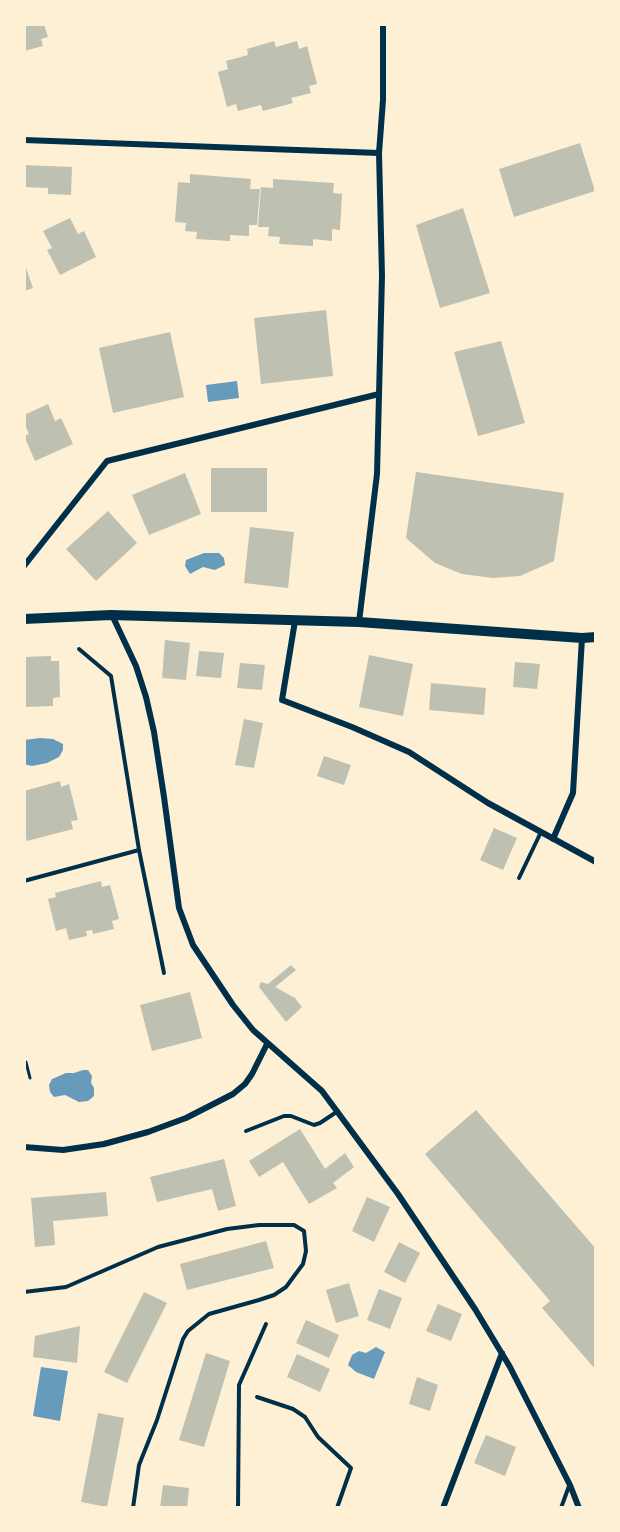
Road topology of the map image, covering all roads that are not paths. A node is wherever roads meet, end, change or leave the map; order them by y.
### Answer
1 (383, 24) edge
2 (24, 140) edge
3 (379, 153) junction
4 (379, 394) junction
5 (24, 566) edge
6 (111, 615) junction
7 (24, 619) edge
8 (295, 621) junction
9 (359, 622) junction
10 (596, 637) edge
11 (582, 638) junction
12 (79, 649) dead end
13 (541, 832) junction
14 (553, 839) junction
15 (139, 850) junction
16 (596, 862) edge
17 (519, 878) dead end
18 (24, 881) edge
19 (164, 974) dead end
20 (267, 1044) junction
21 (338, 1111) junction
22 (246, 1131) dead end
23 (24, 1147) edge
24 (24, 1292) edge
25 (266, 1324) dead end
26 (502, 1353) junction
27 (257, 1397) dead end
28 (570, 1485) junction
29 (134, 1508) edge
30 (238, 1508) edge
31 (337, 1508) edge
32 (443, 1508) edge
33 (561, 1508) edge
34 (579, 1508) edge

1 - 3 street
2 - 3 street
3 - 4 street
4 - 5 street
4 - 9 street
6 - 7 street
6 - 8 street
6 - 20 street
8 - 9 street
8 - 13 street
9 - 11 street
10 - 11 street
11 - 14 street
12 - 15 lane
13 - 14 street
13 - 17 lane
14 - 16 street
15 - 18 lane
15 - 19 lane
20 - 21 street
20 - 23 street
21 - 22 lane
21 - 26 street
24 - 29 lane
25 - 30 lane
26 - 28 street
26 - 32 street
27 - 31 lane
28 - 33 lane
28 - 34 street

